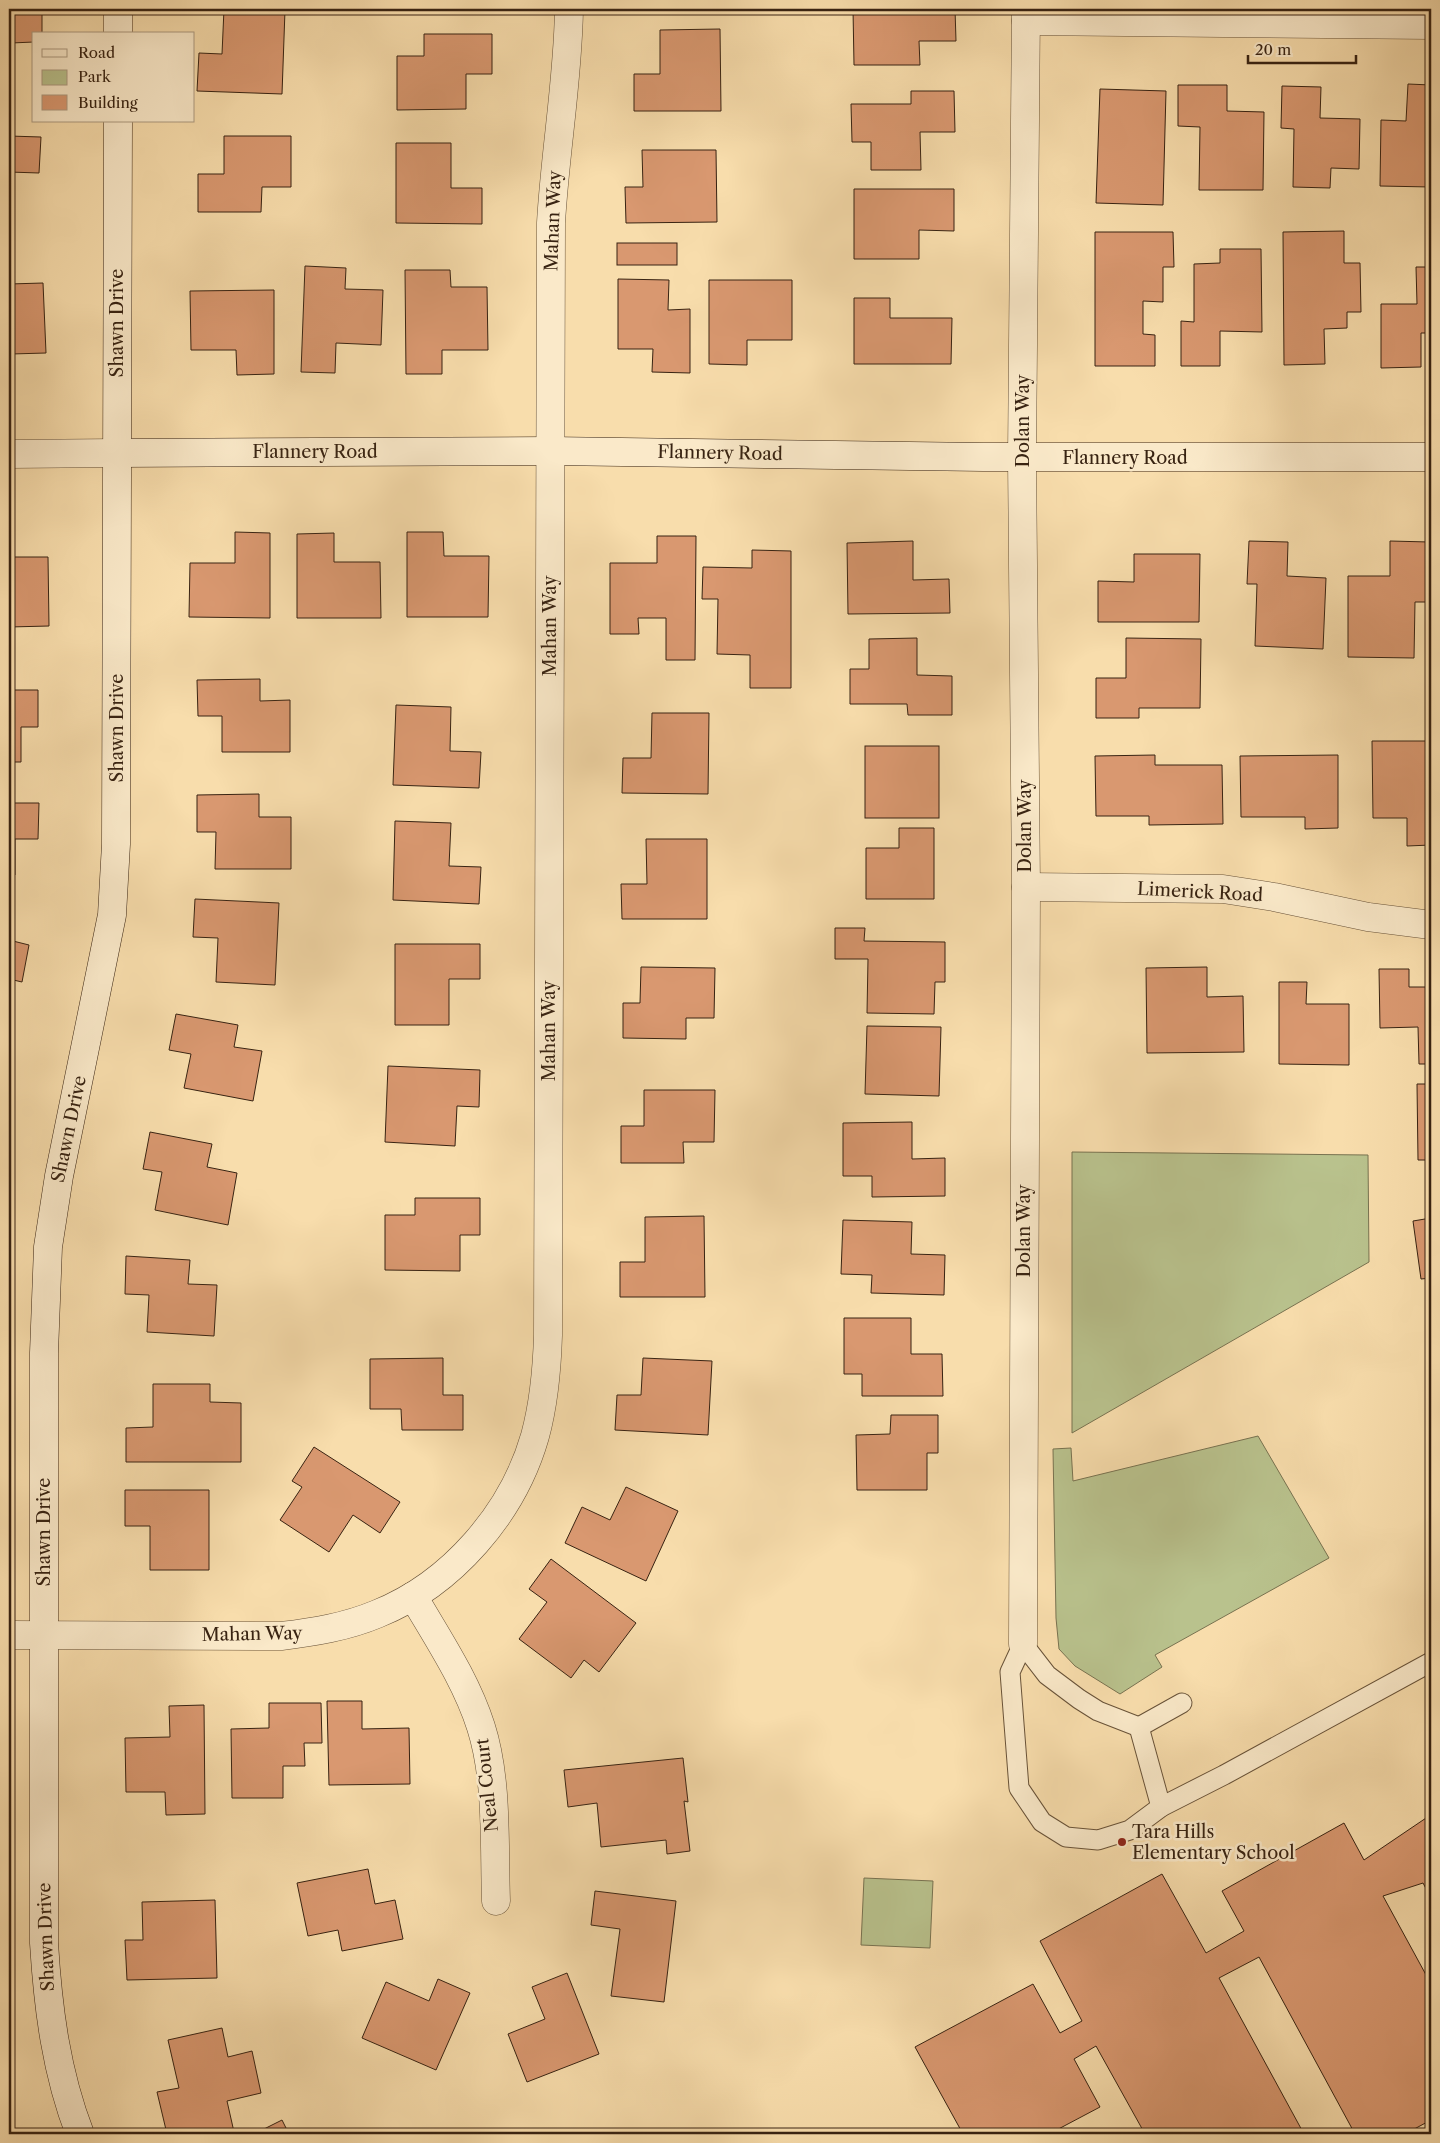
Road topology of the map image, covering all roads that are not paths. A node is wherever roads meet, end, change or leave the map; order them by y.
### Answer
1 (118, 9) edge
2 (568, 9) edge
3 (1026, 15) edge
4 (1431, 25) edge
5 (118, 32) edge
6 (118, 122) edge
7 (551, 451) junction
8 (117, 453) junction
9 (9, 454) edge
10 (1431, 457) edge
11 (1022, 458) junction
12 (1026, 888) junction
13 (1431, 924) edge
14 (413, 1596) junction
15 (9, 1635) edge
16 (44, 1635) junction
17 (1022, 1644) junction
18 (1431, 1662) edge
19 (1182, 1703) dead end
20 (1139, 1727) junction
21 (1161, 1806) junction
22 (496, 1901) dead end
23 (80, 2134) edge

1 - 5 street
2 - 7 street, Mahan Way
3 - 4 street
3 - 11 street, Dolan Way
6 - 8 street, Shawn Drive
7 - 8 street, Flannery Road
7 - 11 street, Flannery Road
7 - 14 street, Mahan Way
8 - 9 street, Flannery Road
8 - 16 street, Shawn Drive
10 - 11 street, Flannery Road
11 - 12 street, Dolan Way
12 - 13 street, Limerick Road
12 - 17 street, Dolan Way
14 - 16 street, Mahan Way
14 - 22 street, Neal Court
15 - 16 street, Mahan Way
16 - 23 street, Shawn Drive
17 - 20 lane
17 - 21 lane
18 - 21 lane
19 - 20 lane
20 - 21 lane

